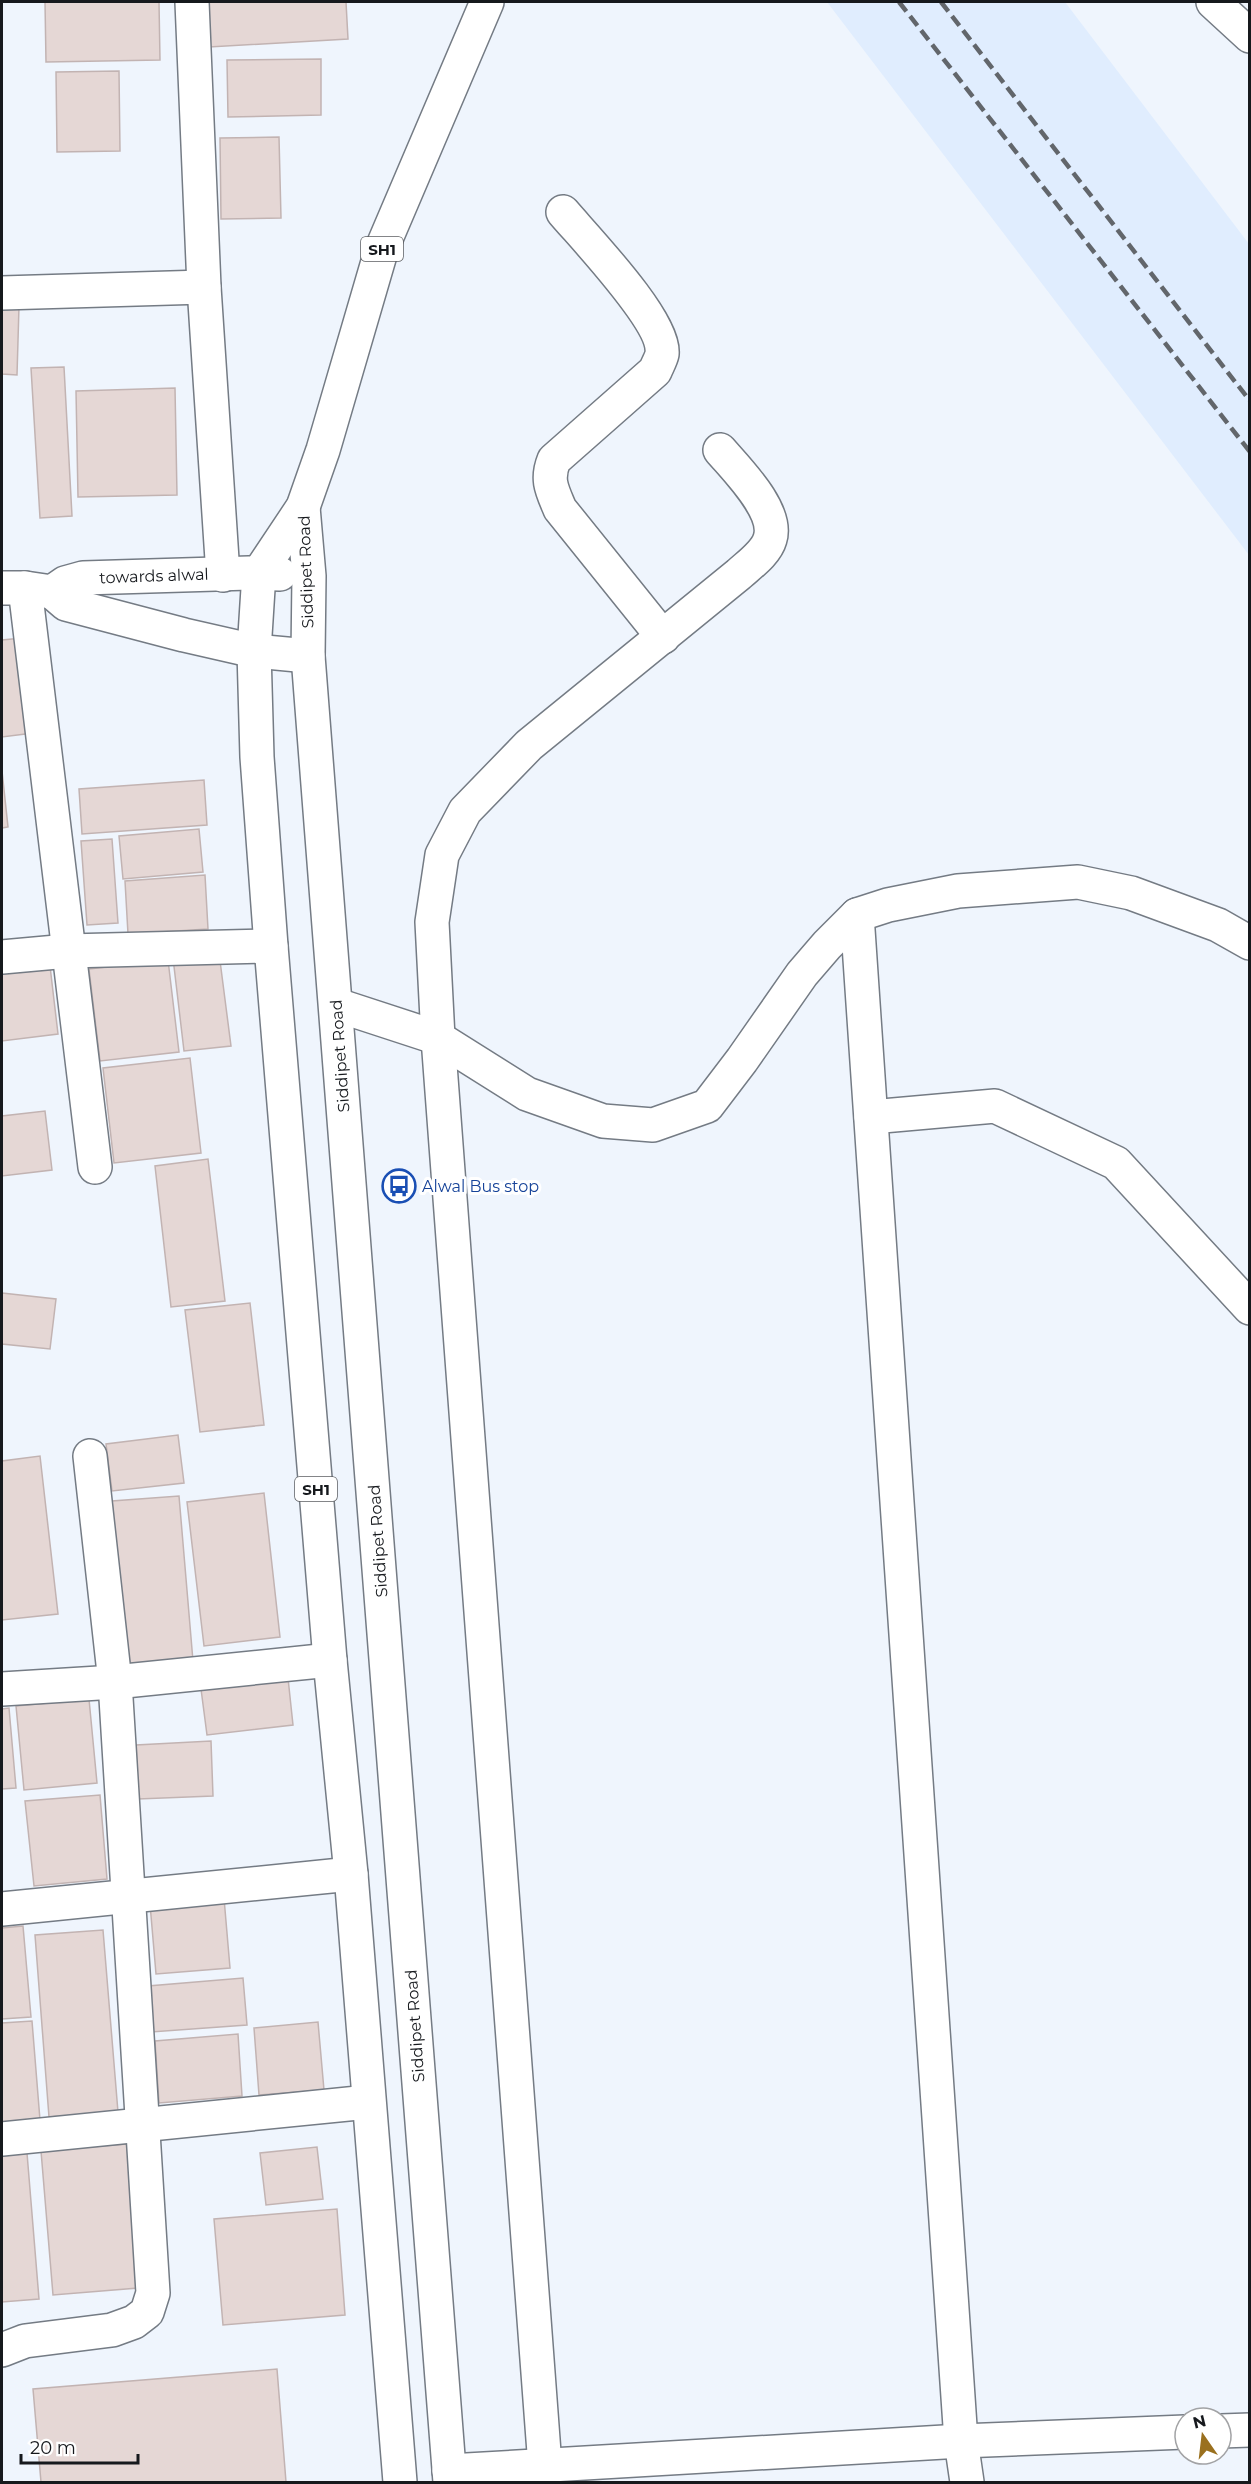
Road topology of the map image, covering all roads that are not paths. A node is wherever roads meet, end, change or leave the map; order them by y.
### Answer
1 (192, 2) edge
2 (487, 2) edge
3 (1212, 2) edge
4 (1250, 36) edge
5 (563, 212) dead end
6 (204, 287) junction
7 (2, 293) edge
8 (720, 450) dead end
9 (303, 507) junction
10 (259, 573) junction
11 (223, 574) junction
12 (309, 576) junction
13 (26, 589) edge
14 (663, 638) junction
15 (254, 651) junction
16 (308, 656) junction
17 (857, 915) junction
18 (1250, 943) edge
19 (271, 946) junction
20 (68, 951) junction
21 (2, 957) edge
22 (336, 1005) junction
23 (438, 1038) junction
24 (871, 1118) junction
25 (95, 1167) dead end
26 (1250, 1308) edge
27 (90, 1456) dead end
28 (330, 1660) junction
29 (115, 1682) junction
30 (2, 1689) edge
31 (351, 1874) junction
32 (127, 1896) junction
33 (2, 1909) edge
34 (368, 2102) junction
35 (143, 2124) junction
36 (2, 2139) edge
37 (2, 2350) edge
38 (1250, 2430) edge
39 (1233, 2431) edge
40 (1173, 2432) edge
41 (961, 2441) junction
42 (545, 2466) junction
43 (449, 2477) edge
44 (400, 2482) edge
45 (967, 2482) edge

1 - 6 main road
2 - 9 main road, SH1
3 - 4 main road
5 - 14 main road
6 - 7 main road
6 - 11 main road
8 - 14 main road
9 - 10 main road, Siddipet Road / SH1
9 - 12 main road, Siddipet Road / SH1
10 - 11 main road, towards alwal
10 - 12 main road, towards alwal
10 - 15 main road, SH1
11 - 13 main road, towards alwal
12 - 16 main road, Siddipet Road / SH1
13 - 15 main road
13 - 20 main road
14 - 23 main road
15 - 16 main road
15 - 19 main road, SH1
16 - 22 main road, Siddipet Road / SH1
17 - 18 main road
17 - 23 main road
17 - 24 main road
19 - 20 main road
19 - 28 main road, SH1
20 - 21 main road
20 - 25 main road
22 - 23 main road
22 - 43 main road, Siddipet Road / SH1
23 - 42 main road
24 - 26 main road
24 - 41 main road
27 - 29 main road
28 - 29 main road
28 - 31 main road, SH1
29 - 30 main road
29 - 32 main road
31 - 32 main road
31 - 34 main road, SH1
32 - 33 main road
32 - 35 main road
34 - 35 main road
34 - 44 main road, SH1
35 - 36 main road
35 - 37 main road
38 - 39 main road
40 - 41 main road
41 - 42 main road
41 - 45 main road
42 - 43 main road

